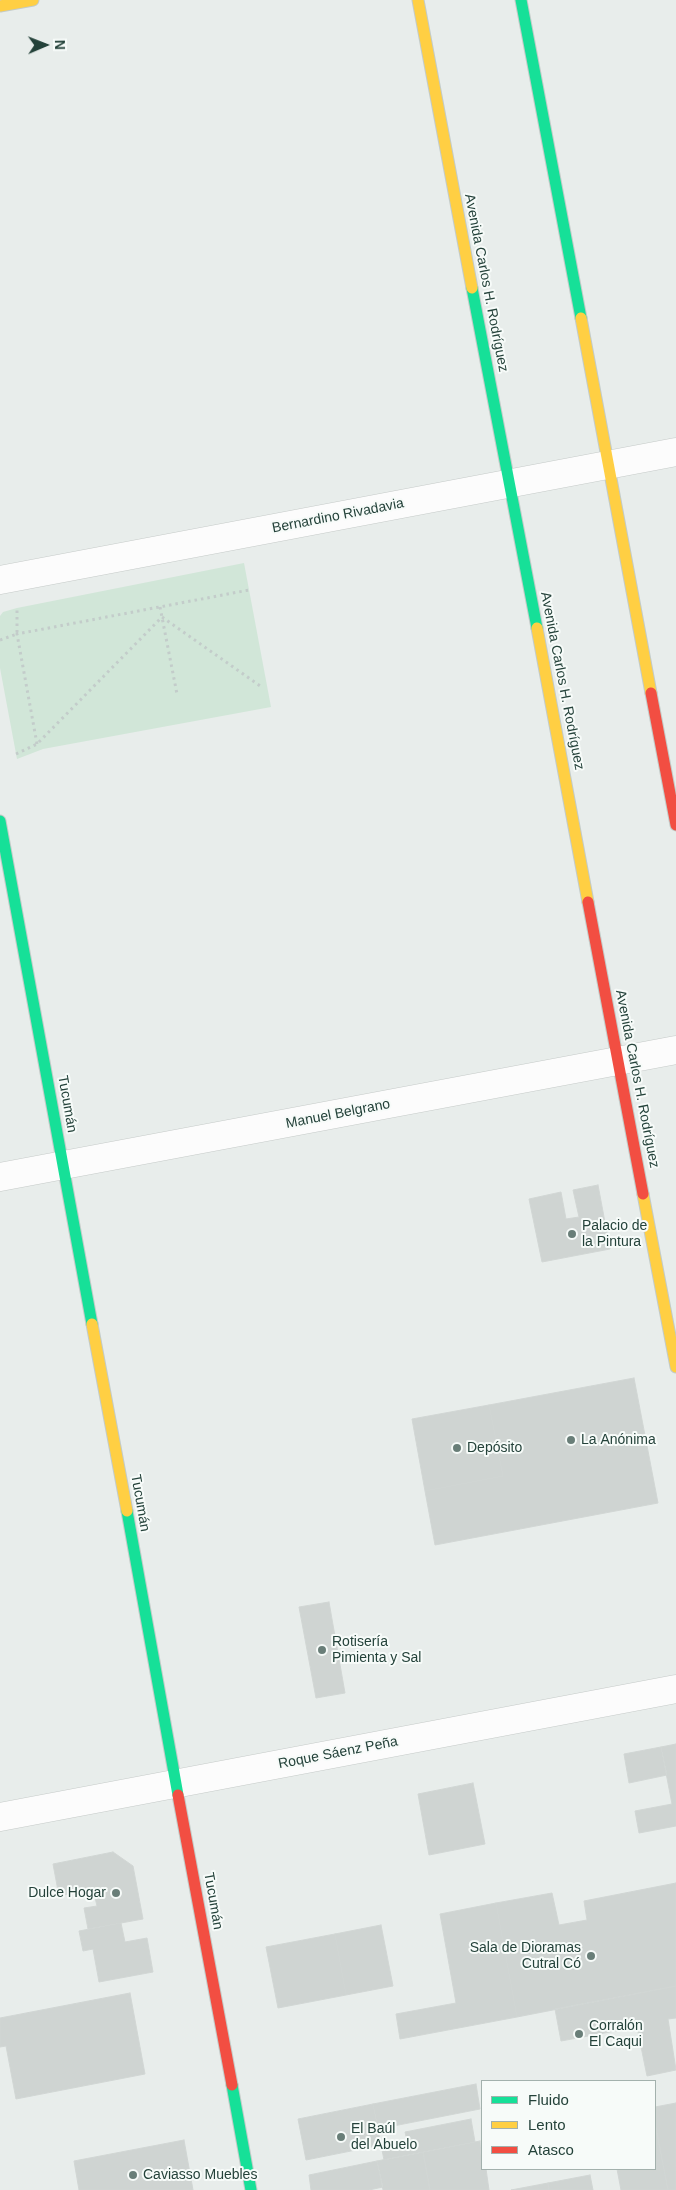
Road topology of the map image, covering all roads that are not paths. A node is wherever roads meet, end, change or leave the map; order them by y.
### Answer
1 (33, 0) edge
2 (418, 0) edge
3 (521, 0) edge
4 (0, 6) edge
5 (676, 452) edge
6 (608, 465) junction
7 (509, 484) junction
8 (0, 580) edge
9 (0, 821) edge
10 (676, 825) edge
11 (676, 1050) edge
12 (618, 1061) junction
13 (63, 1165) junction
14 (0, 1177) edge
15 (676, 1367) edge
16 (676, 1689) edge
17 (177, 1784) junction
18 (0, 1818) edge
19 (251, 2190) edge

1 - 4 main road
2 - 7 main road, Avenida Carlos H. Rodríguez
3 - 6 main road
5 - 6 street, Bernardino Rivadavia
6 - 7 street, Bernardino Rivadavia
6 - 10 main road
7 - 8 street, Bernardino Rivadavia
7 - 12 main road, Avenida Carlos H. Rodríguez
9 - 13 main road, Tucumán
11 - 12 street, Manuel Belgrano
12 - 13 street, Manuel Belgrano
12 - 15 main road, Avenida Carlos H. Rodríguez
13 - 14 street, Manuel Belgrano
13 - 17 main road, Tucumán
16 - 17 street, Roque Sáenz Peña
17 - 18 street, Roque Sáenz Peña
17 - 19 main road, Tucumán

